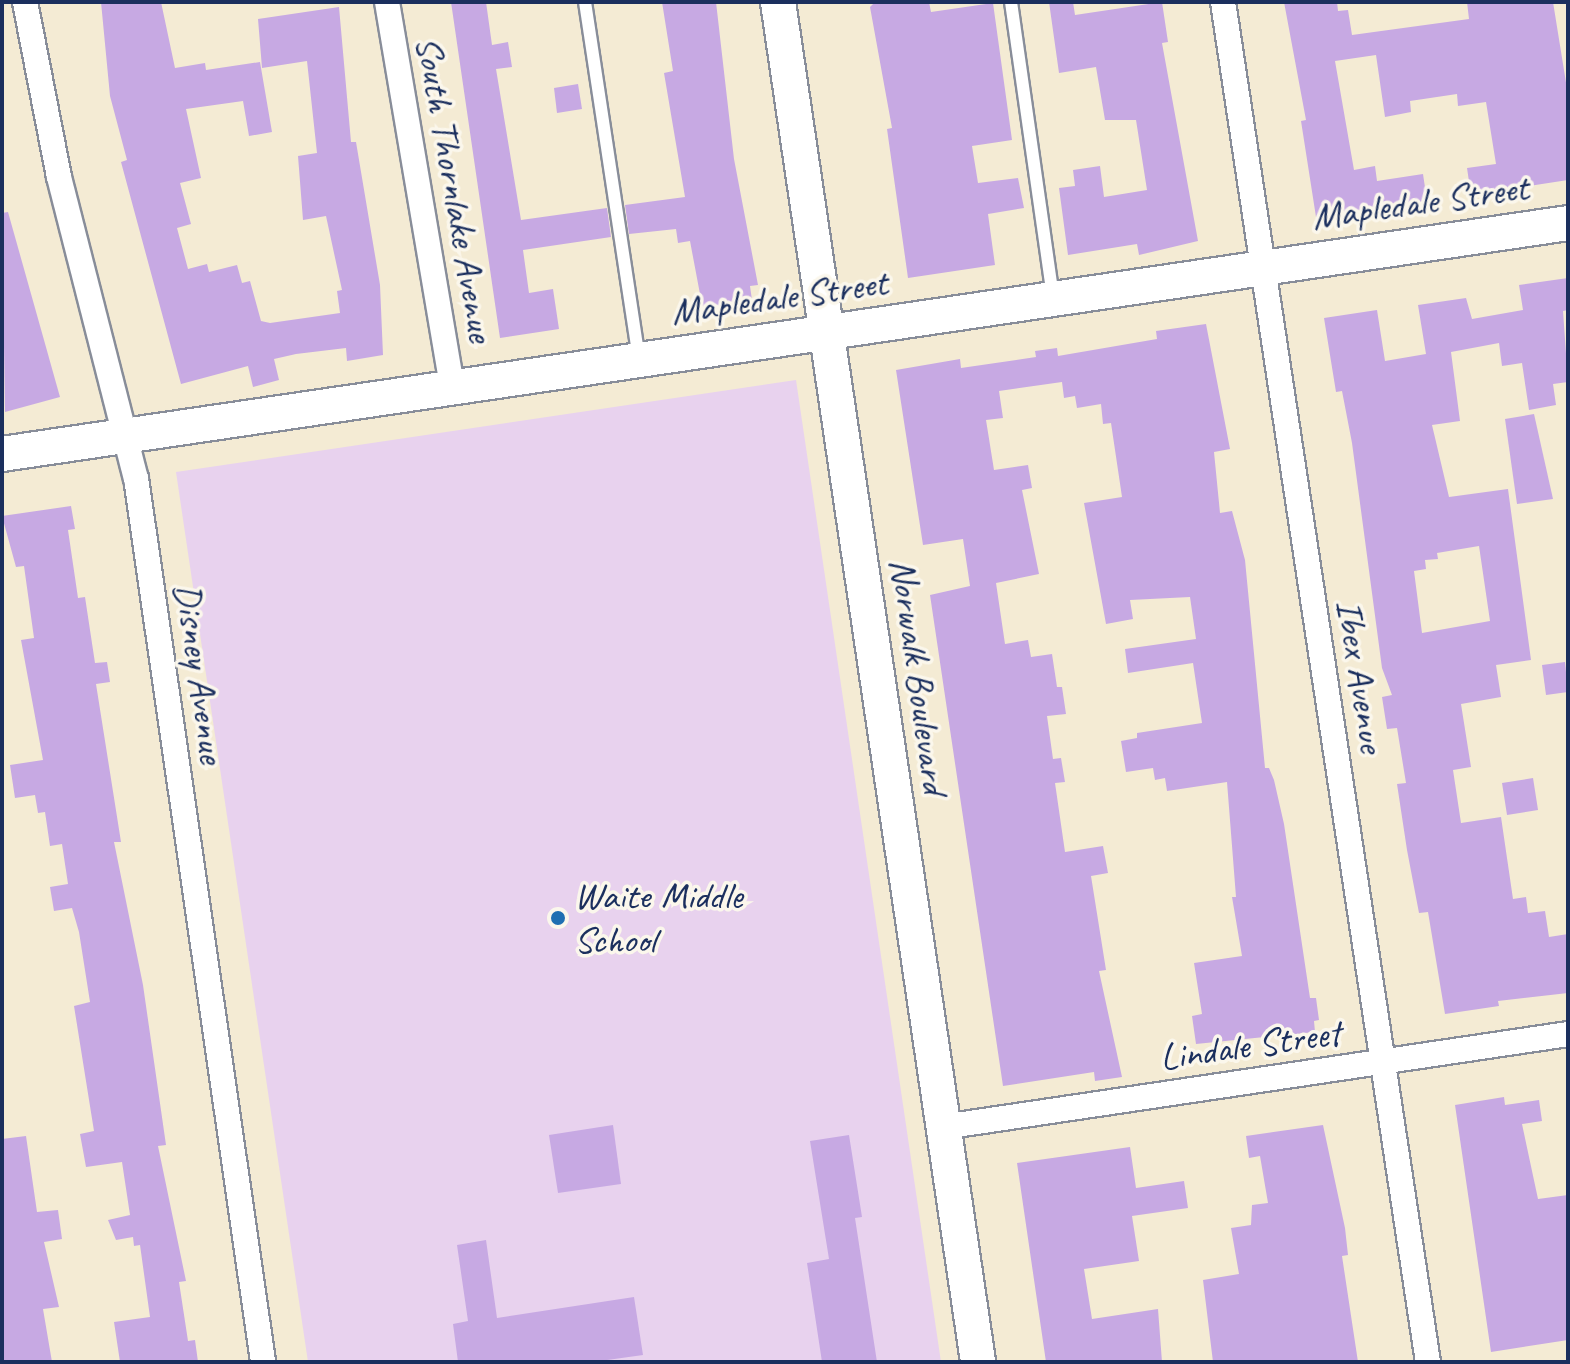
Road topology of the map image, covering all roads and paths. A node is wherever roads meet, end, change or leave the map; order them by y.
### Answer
1 (25, 2) edge
2 (387, 2) edge
3 (585, 2) edge
4 (778, 2) edge
5 (1011, 2) edge
6 (1223, 2) edge
7 (1568, 223) edge
8 (1261, 268) junction
9 (1053, 299) junction
10 (826, 332) junction
11 (639, 360) junction
12 (452, 388) junction
13 (128, 435) junction
14 (2, 454) edge
15 (1568, 1034) edge
16 (1385, 1062) junction
17 (943, 1127) junction
18 (263, 1362) edge
19 (978, 1362) edge
20 (1428, 1362) edge

1 - 13 street, Disney Avenue
2 - 12 street, South Thornlake Avenue
3 - 11 lane
4 - 10 street, Norwalk Boulevard
5 - 9 lane
6 - 8 street, Ibex Avenue
7 - 8 street, Mapledale Street
8 - 9 street, Mapledale Street
8 - 16 street, Ibex Avenue
9 - 10 street, Mapledale Street
10 - 11 street, Mapledale Street
10 - 17 street, Norwalk Boulevard
11 - 12 street, Mapledale Street
12 - 13 street, Mapledale Street
13 - 14 street, Mapledale Street
13 - 18 street, Disney Avenue
15 - 16 street, Lindale Street
16 - 17 street, Lindale Street
16 - 20 street, Ibex Avenue
17 - 19 street, Norwalk Boulevard

